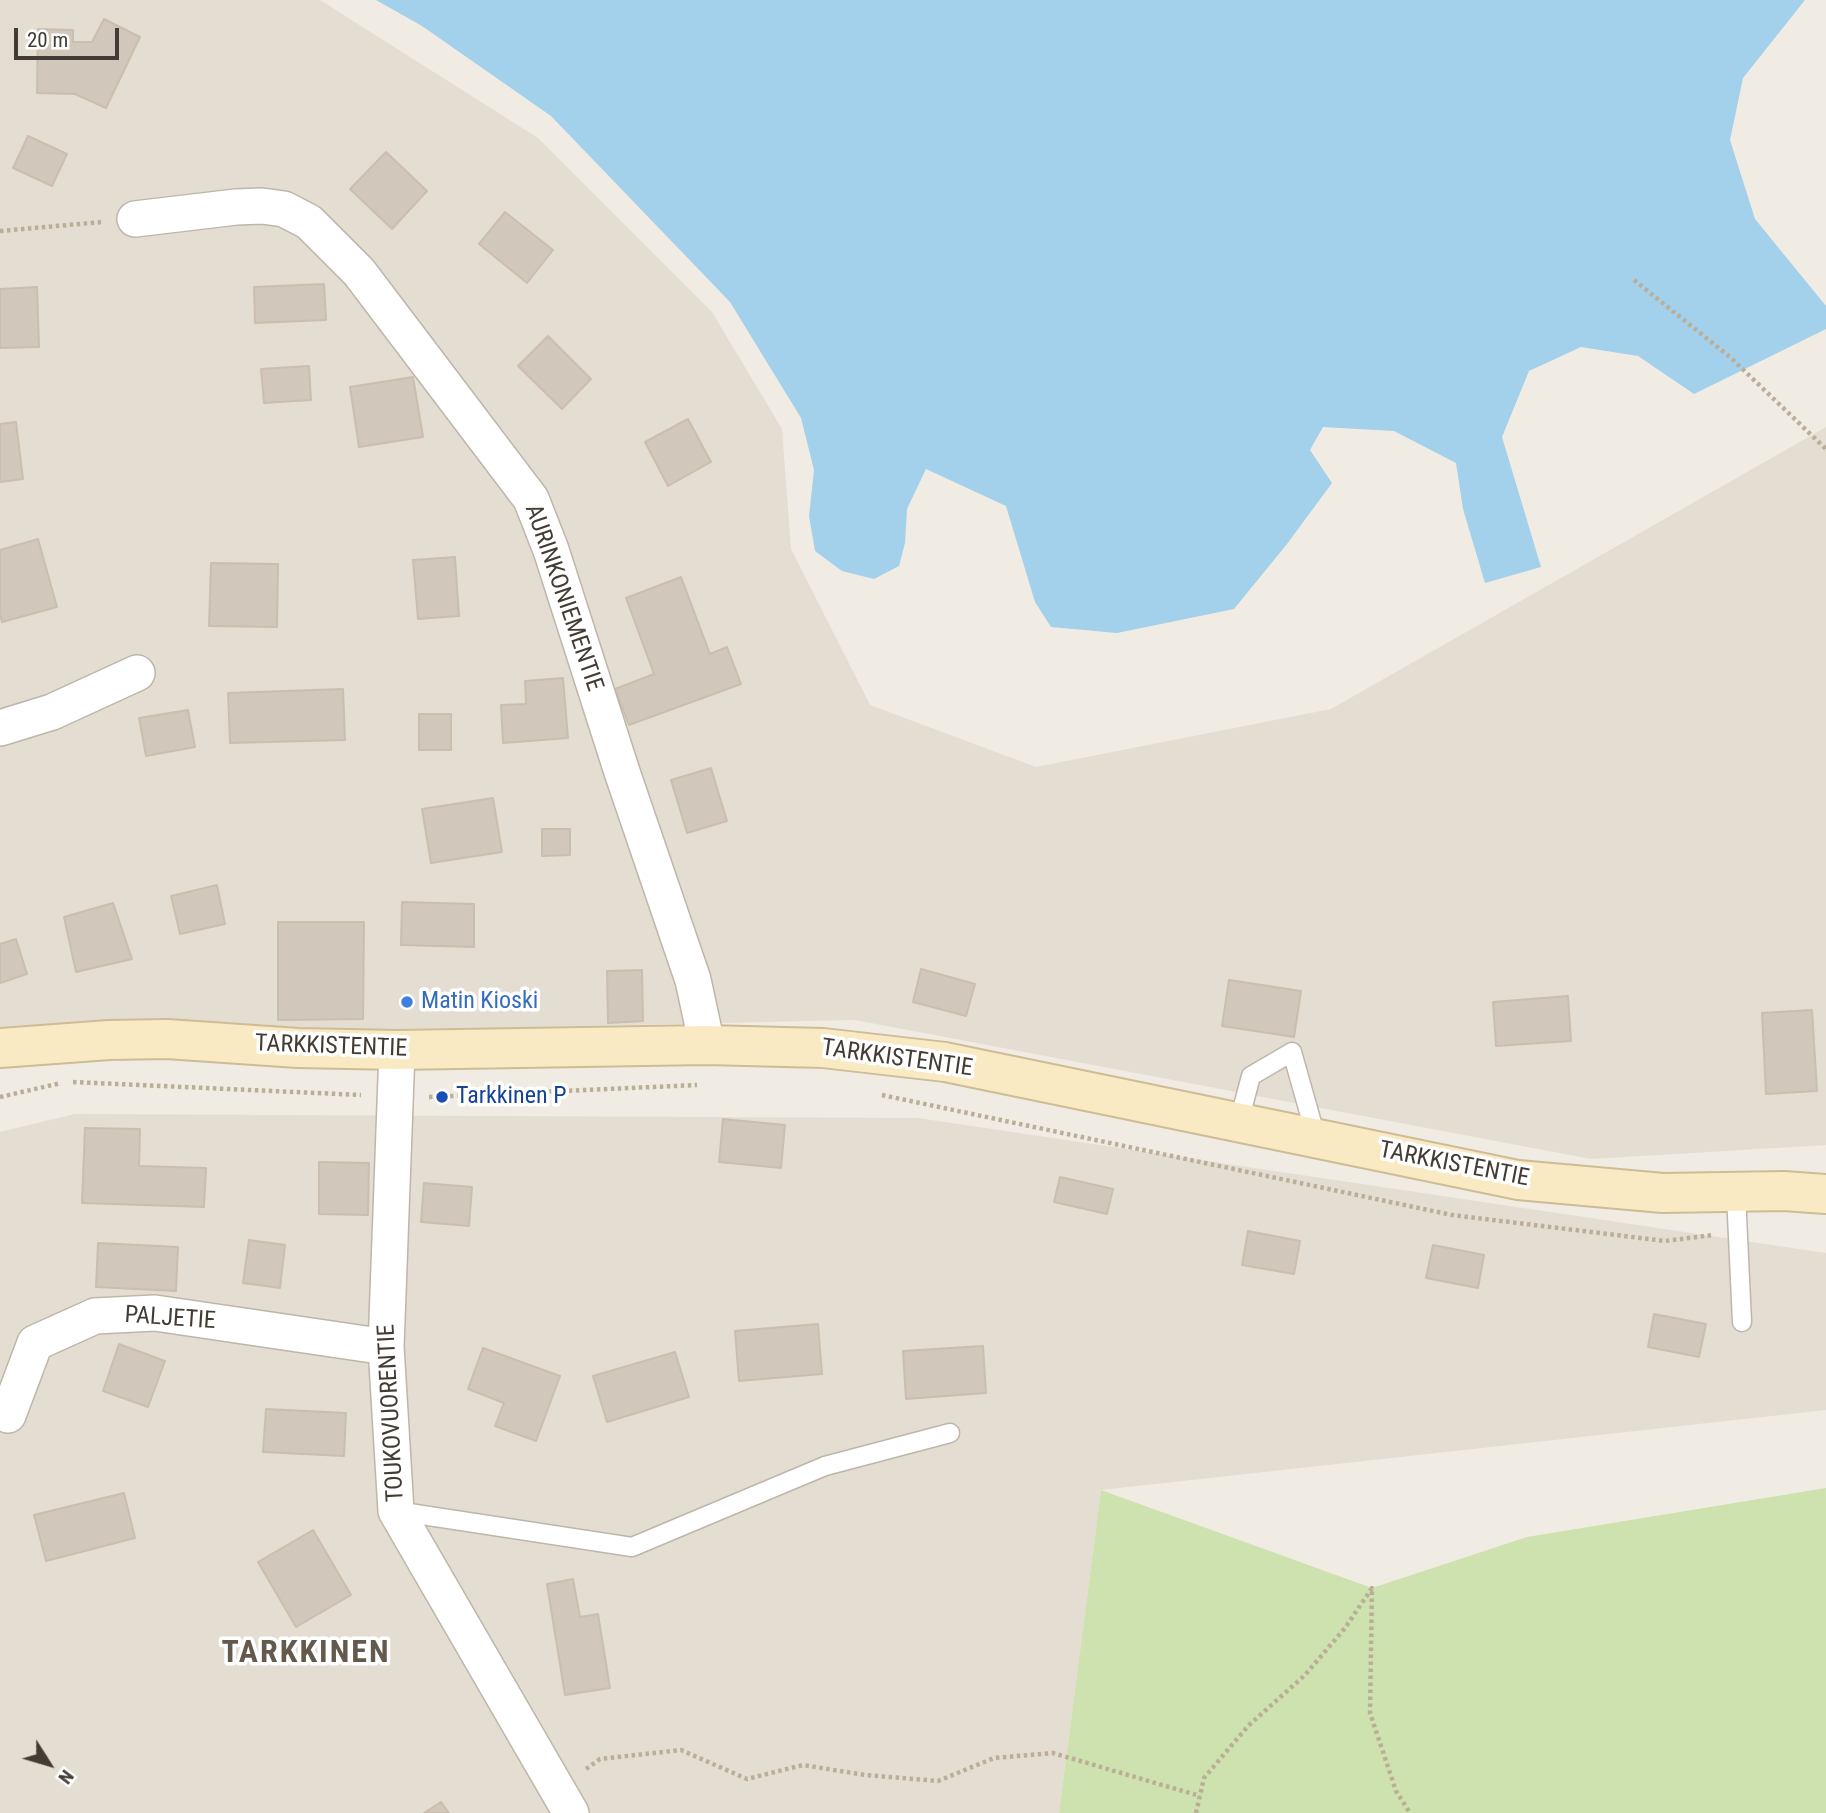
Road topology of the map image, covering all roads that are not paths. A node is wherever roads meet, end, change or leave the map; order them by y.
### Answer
1 (135, 219) road end
2 (137, 673) dead end
3 (0, 728) edge
4 (707, 1045) junction
5 (0, 1048) edge
6 (397, 1050) junction
7 (1239, 1121) junction
8 (1316, 1137) junction
9 (1826, 1181) edge
10 (1784, 1191) junction
11 (1736, 1194) junction
12 (1826, 1194) edge
13 (1742, 1322) dead end
14 (386, 1347) junction
15 (8, 1415) dead end
16 (950, 1433) dead end
17 (396, 1511) junction
18 (564, 1802) edge

1 - 4 street, AURINKONIEMENTIE
2 - 3 street
4 - 6 street, TARKKISTENTIE
4 - 7 street, TARKKISTENTIE
5 - 6 street, TARKKISTENTIE
6 - 14 street, TOUKOVUORENTIE
7 - 8 street, TARKKISTENTIE
7 - 8 lane
8 - 11 street, TARKKISTENTIE
9 - 10 street, TARKKISTENTIE
10 - 11 street, TARKKISTENTIE
10 - 12 street, TARKKISTENTIE
11 - 13 lane
14 - 15 street, PALJETIE
14 - 17 street, TOUKOVUORENTIE
16 - 17 lane
17 - 18 street, TOUKOVUORENTIE

